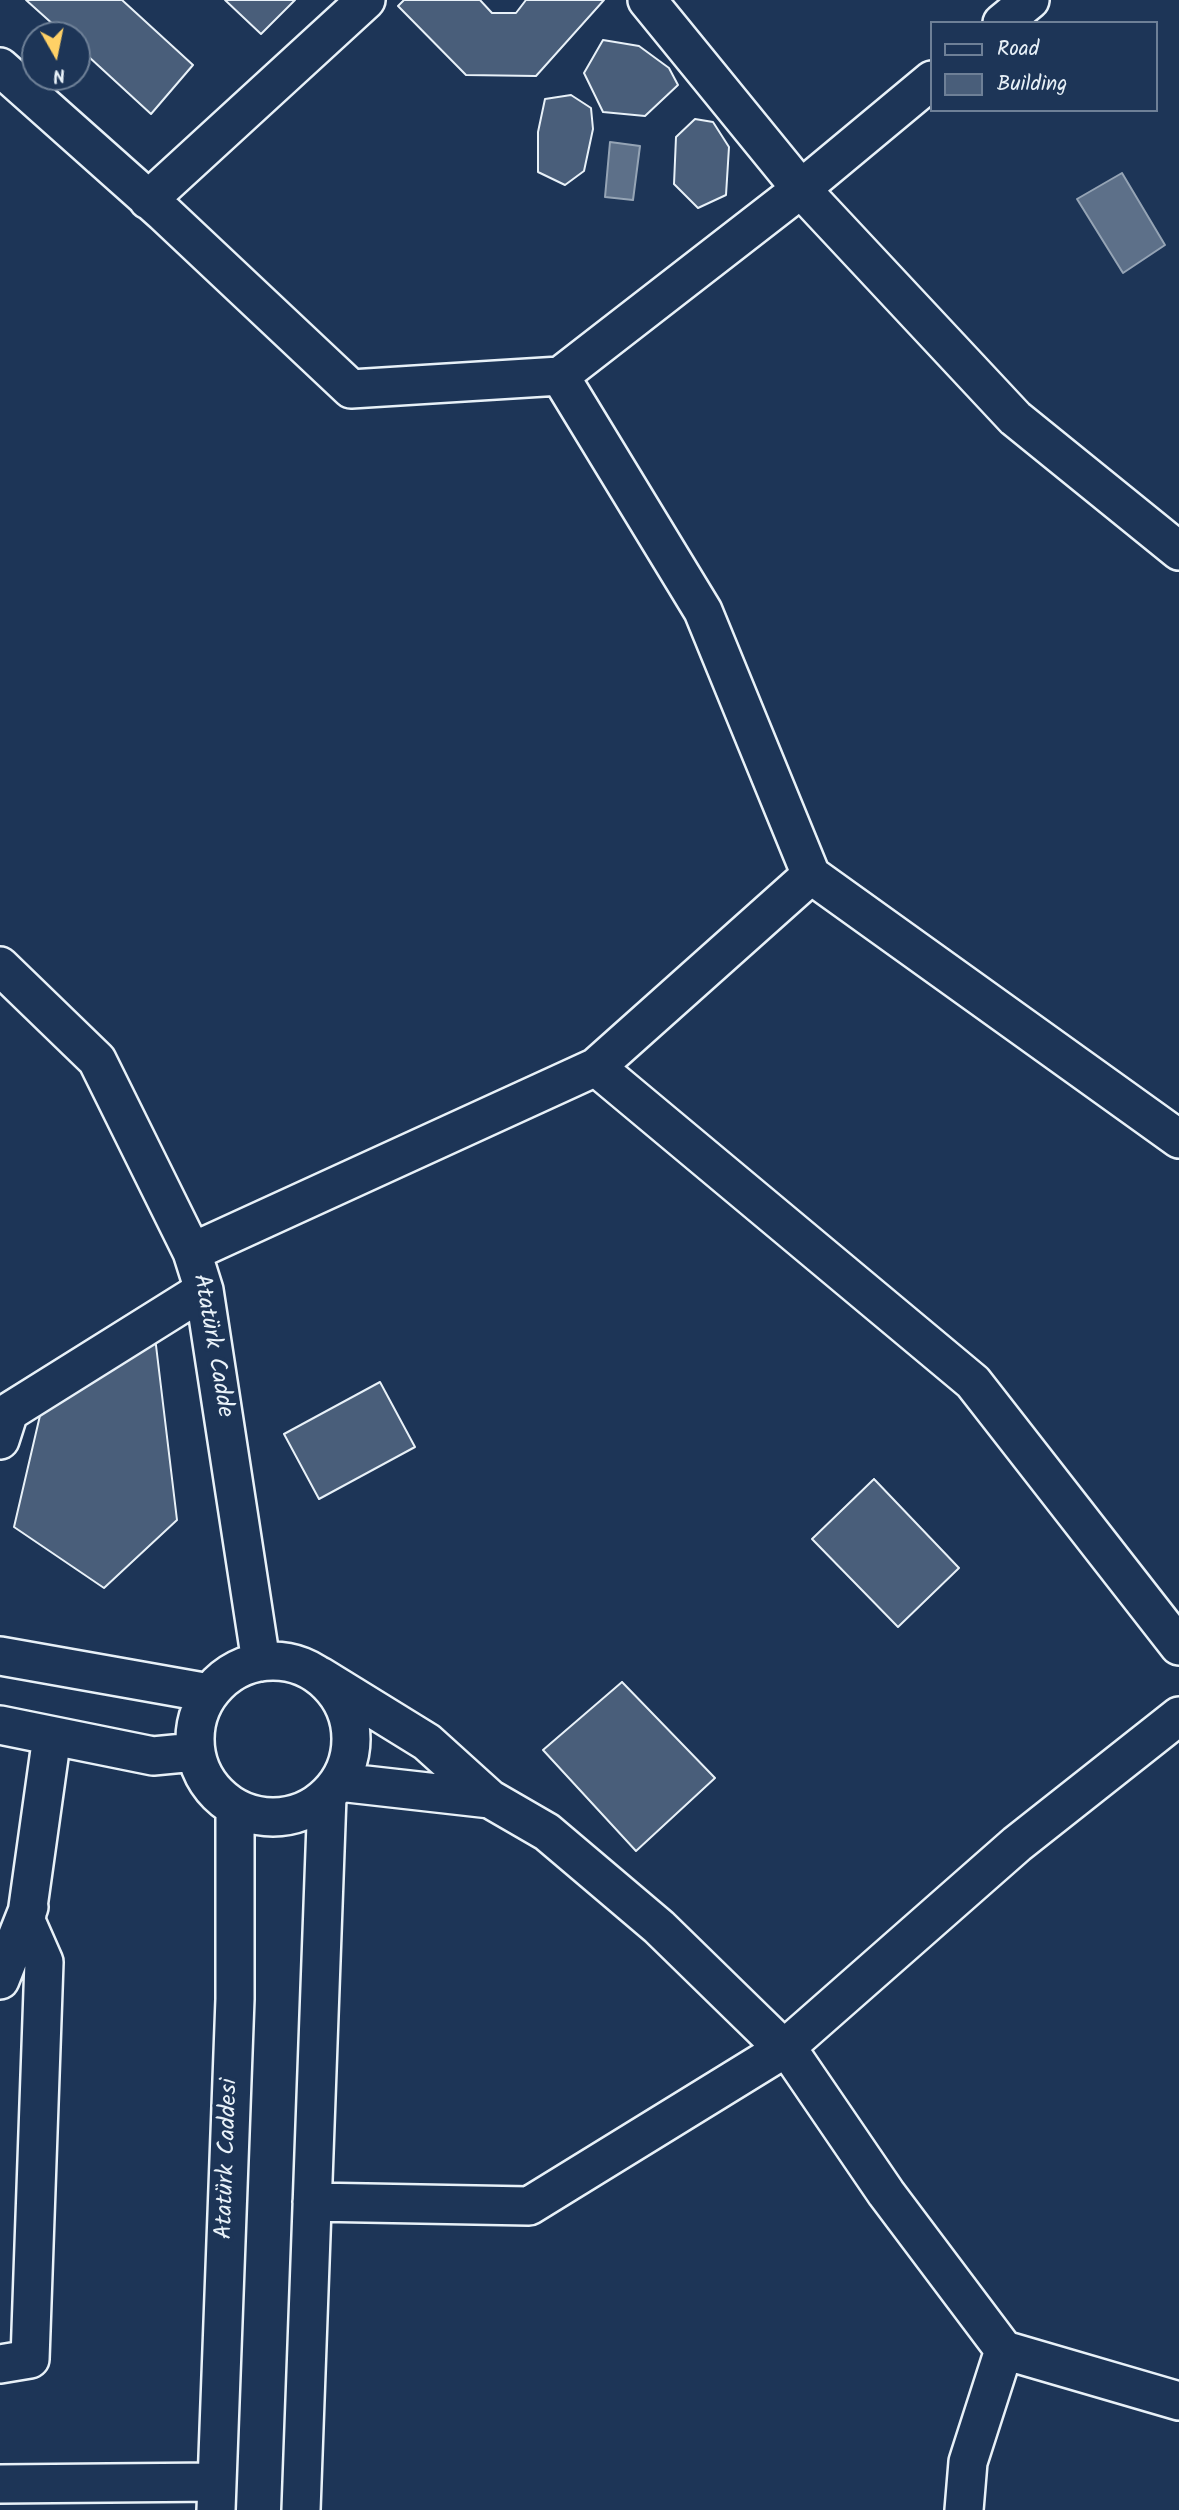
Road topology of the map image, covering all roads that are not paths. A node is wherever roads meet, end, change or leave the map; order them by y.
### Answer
1 (366, 0) edge
2 (647, 0) edge
3 (1030, 0) edge
4 (1004, 21) edge
5 (0, 67) edge
6 (930, 82) edge
7 (801, 189) junction
8 (148, 200) junction
9 (560, 376) junction
10 (1179, 551) edge
11 (811, 875) junction
12 (0, 966) edge
13 (596, 1067) junction
14 (1178, 1134) edge
15 (192, 1252) junction
16 (204, 1290) junction
17 (0, 1440) edge
18 (1179, 1646) edge
19 (0, 1656) edge
20 (261, 1662) junction
21 (320, 1676) junction
22 (209, 1693) junction
23 (1179, 1716) edge
24 (0, 1725) edge
25 (52, 1735) junction
26 (195, 1752) junction
27 (333, 1789) junction
28 (490, 1799) junction
29 (235, 1808) junction
30 (29, 1907) junction
31 (0, 1980) edge
32 (784, 2049) junction
33 (312, 2202) junction
34 (1004, 2350) junction
35 (0, 2364) edge
36 (1179, 2401) edge
37 (0, 2484) edge
38 (217, 2496) edge
39 (301, 2510) edge
40 (964, 2510) edge

1 - 8 street
2 - 7 street
3 - 4 street
5 - 8 street
6 - 7 street
7 - 9 street
7 - 10 street
8 - 9 street
9 - 11 street
11 - 13 street
11 - 14 street
12 - 15 street, Atatürk Cadde
13 - 15 street
13 - 18 street
15 - 16 street, Atatürk Cadde
16 - 17 street
16 - 20 street, Atatürk Cadde
19 - 22 street
20 - 21 street
20 - 22 street
21 - 27 street
21 - 28 street
22 - 26 street
23 - 32 street
24 - 25 street
25 - 26 street
25 - 30 street
26 - 29 street
27 - 28 street
27 - 29 street
27 - 33 street
28 - 32 street
29 - 38 street, Atatürk Caddesi
30 - 31 street
30 - 35 street
32 - 33 street
32 - 34 street
33 - 39 street
34 - 36 street
34 - 40 street
37 - 38 street

